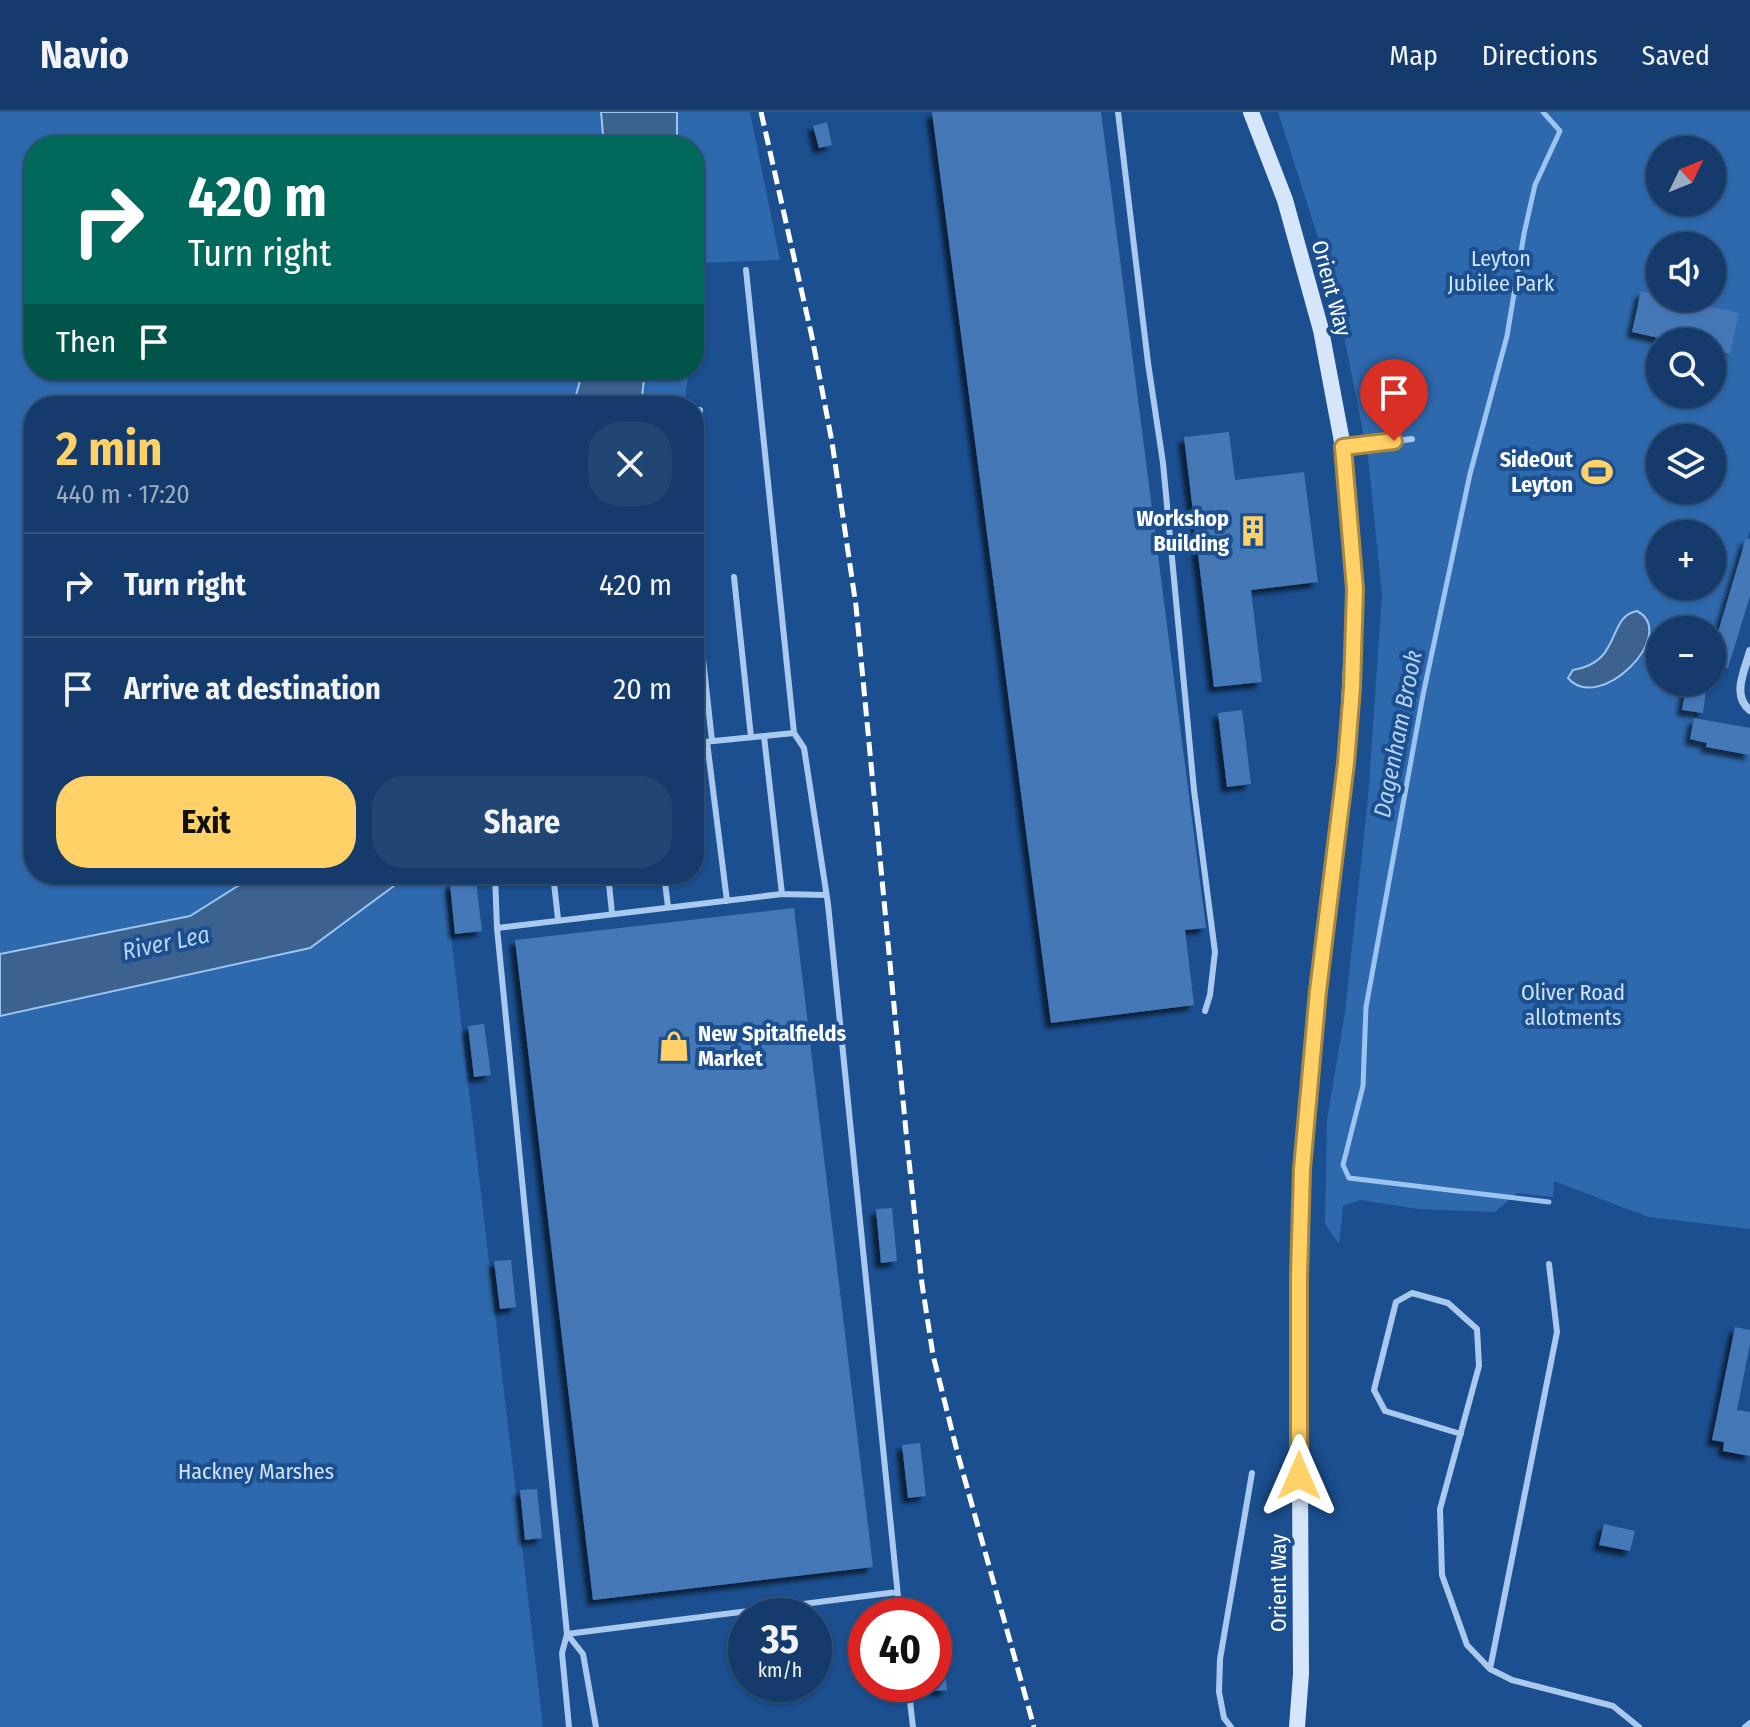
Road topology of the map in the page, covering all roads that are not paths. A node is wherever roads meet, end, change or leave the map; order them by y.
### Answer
1 (1118, 112) edge
2 (1251, 112) edge
3 (746, 270) dead end
4 (1412, 439) dead end
5 (1343, 447) junction
6 (734, 577) dead end
7 (1750, 651) edge
8 (704, 679) edge
9 (1750, 710) edge
10 (794, 733) junction
11 (764, 736) junction
12 (751, 737) junction
13 (710, 741) junction
14 (704, 742) edge
15 (495, 884) edge
16 (554, 884) edge
17 (609, 884) edge
18 (665, 884) edge
19 (782, 894) junction
20 (825, 895) junction
21 (727, 901) junction
22 (668, 907) junction
23 (612, 913) junction
24 (558, 919) junction
25 (497, 928) junction
26 (1205, 1011) dead end
27 (1549, 1264) dead end
28 (1461, 1434) junction
29 (1252, 1473) dead end
30 (897, 1592) junction
31 (898, 1598) edge
32 (567, 1634) junction
33 (1490, 1669) junction
34 (910, 1702) edge
35 (1750, 1723) edge
36 (569, 1727) edge
37 (596, 1727) edge
38 (913, 1727) edge
39 (1231, 1727) edge
40 (1297, 1727) edge
41 (1639, 1727) edge
42 (1745, 1727) edge

1 - 26 lane
2 - 5 street, Orient Way
3 - 10 lane
4 - 5 lane
5 - 40 street, Orient Way
6 - 12 lane
7 - 9 street
8 - 13 lane
10 - 11 lane
10 - 20 lane
11 - 12 lane
11 - 19 lane
12 - 13 lane
13 - 14 lane
13 - 21 lane
15 - 25 lane
16 - 24 lane
17 - 23 lane
18 - 22 lane
19 - 20 lane
19 - 21 lane
20 - 30 lane
21 - 22 lane
22 - 23 lane
23 - 24 lane
24 - 25 lane
25 - 32 lane
27 - 33 lane
28 - 28 lane
28 - 33 lane
29 - 39 lane
30 - 31 lane
30 - 32 lane
32 - 36 lane
32 - 37 lane
33 - 41 lane
34 - 38 lane
35 - 42 lane

